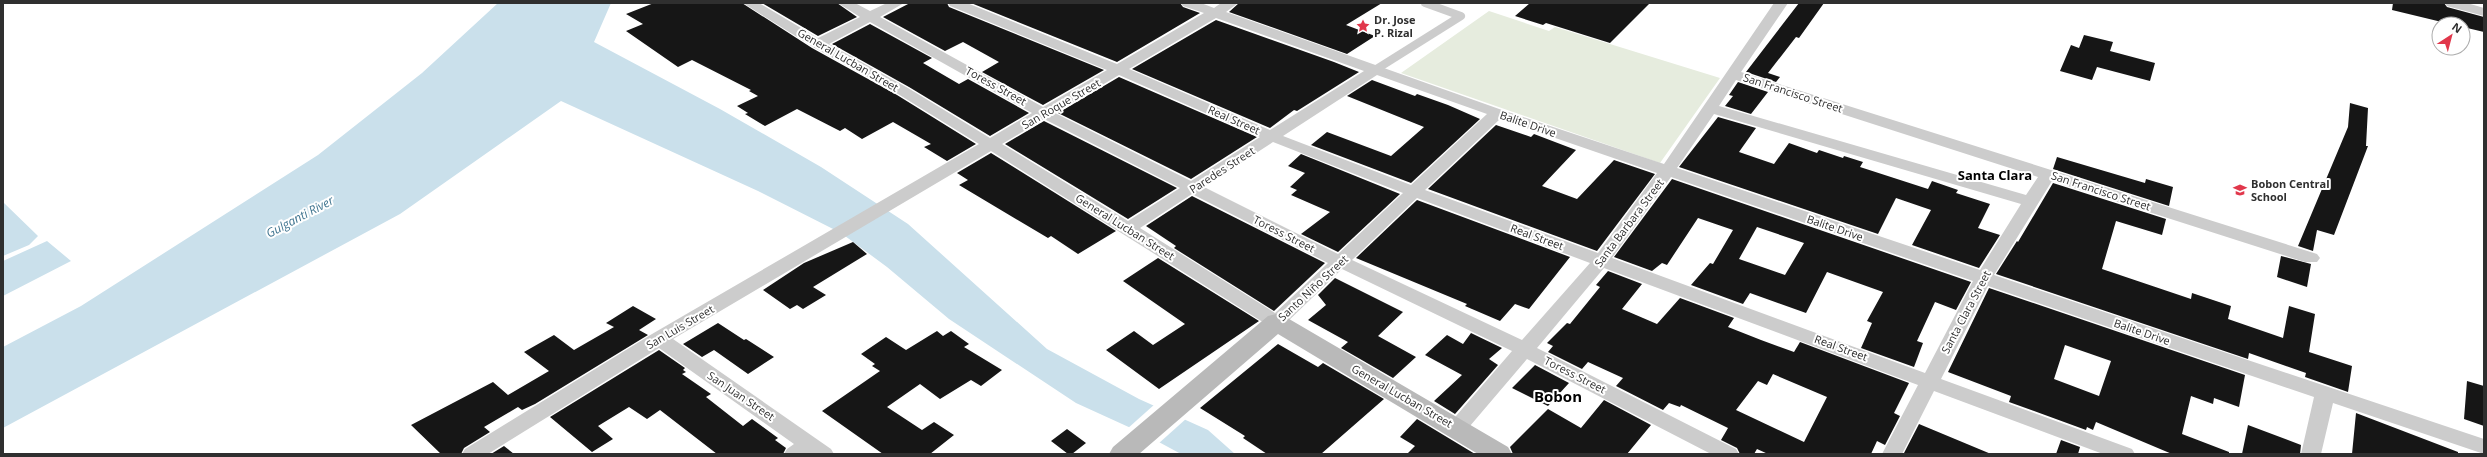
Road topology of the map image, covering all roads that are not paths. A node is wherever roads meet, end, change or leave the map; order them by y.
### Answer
1 (750, 3) edge
2 (845, 3) edge
3 (896, 3) edge
4 (955, 3) edge
5 (1188, 3) edge
6 (1231, 3) edge
7 (1425, 3) edge
8 (1781, 3) edge
9 (2452, 3) edge
10 (2484, 12) edge
11 (1214, 13) junction
12 (871, 16) junction
13 (818, 44) junction
14 (1120, 70) junction
15 (1375, 70) junction
16 (1732, 74) junction
17 (1711, 108) junction
18 (1498, 113) junction
19 (1045, 114) junction
20 (1273, 137) junction
21 (991, 145) junction
22 (1667, 171) junction
23 (2048, 174) junction
24 (1193, 188) junction
25 (1415, 192) junction
26 (2031, 202) junction
27 (891, 203) joint
28 (1128, 228) junction
29 (2311, 258) dead end
30 (1600, 261) junction
31 (1341, 262) junction
32 (1983, 279) junction
33 (1276, 322) junction
34 (658, 340) junction
35 (1526, 350) junction
36 (1930, 381) junction
37 (2324, 393) junction
38 (1457, 428) junction
39 (2484, 447) edge
40 (810, 450) edge
41 (472, 454) edge
42 (1122, 454) edge
43 (1499, 454) edge
44 (1728, 454) edge
45 (1892, 454) edge
46 (2125, 454) edge
47 (2310, 454) edge

1 - 13 street, General Lucban Street
2 - 12 street, Toress Street
3 - 12 street
4 - 14 street, Real Street
5 - 11 street, Balite Drive
6 - 11 street, San Roque Street
7 - 15 lane
8 - 16 street, Santa Barbara Street
9 - 10 street
11 - 14 street, San Roque Street
11 - 15 street, Balite Drive
12 - 13 street
12 - 19 street, Toress Street
13 - 21 street, General Lucban Street
14 - 19 street, San Roque Street
14 - 20 street, Real Street
15 - 18 street, Balite Drive
15 - 20 street, Paredes Street
16 - 17 street, Santa Barbara Street
16 - 23 street, San Francisco Street
17 - 22 street, Santa Barbara Street
17 - 26 street
18 - 22 street, Balite Drive
18 - 25 street, Santo Niño Street
19 - 21 street, San Roque Street
19 - 24 street, Toress Street
20 - 24 street, Paredes Street
20 - 25 street, Real Street
21 - 27 street, San Roque Street
21 - 28 street, General Lucban Street
22 - 30 street, Santa Barbara Street
22 - 32 street, Balite Drive
23 - 26 street, Santa Clara Street
23 - 29 street, San Francisco Street
24 - 28 street, Paredes Street
24 - 31 street, Toress Street
25 - 30 street, Real Street
25 - 31 street, Santo Niño Street
26 - 32 street, Santa Clara Street
27 - 34 street, San Luis Street
28 - 33 street, General Lucban Street
30 - 35 street, Santa Barbara Street
30 - 36 street, Real Street
31 - 33 street, Santo Niño Street
31 - 35 street, Toress Street
32 - 36 street, Santa Clara Street
32 - 37 street, Balite Drive
33 - 38 street, General Lucban Street
33 - 42 street, Santo Niño Street
34 - 40 street, San Juan Street
34 - 41 street, San Luis Street
35 - 38 street, Santa Barbara Street
35 - 44 street, Toress Street
36 - 45 street, Santa Clara Street
36 - 46 street, Real Street
37 - 39 street, Balite Drive
37 - 47 street
38 - 43 street, General Lucban Street

